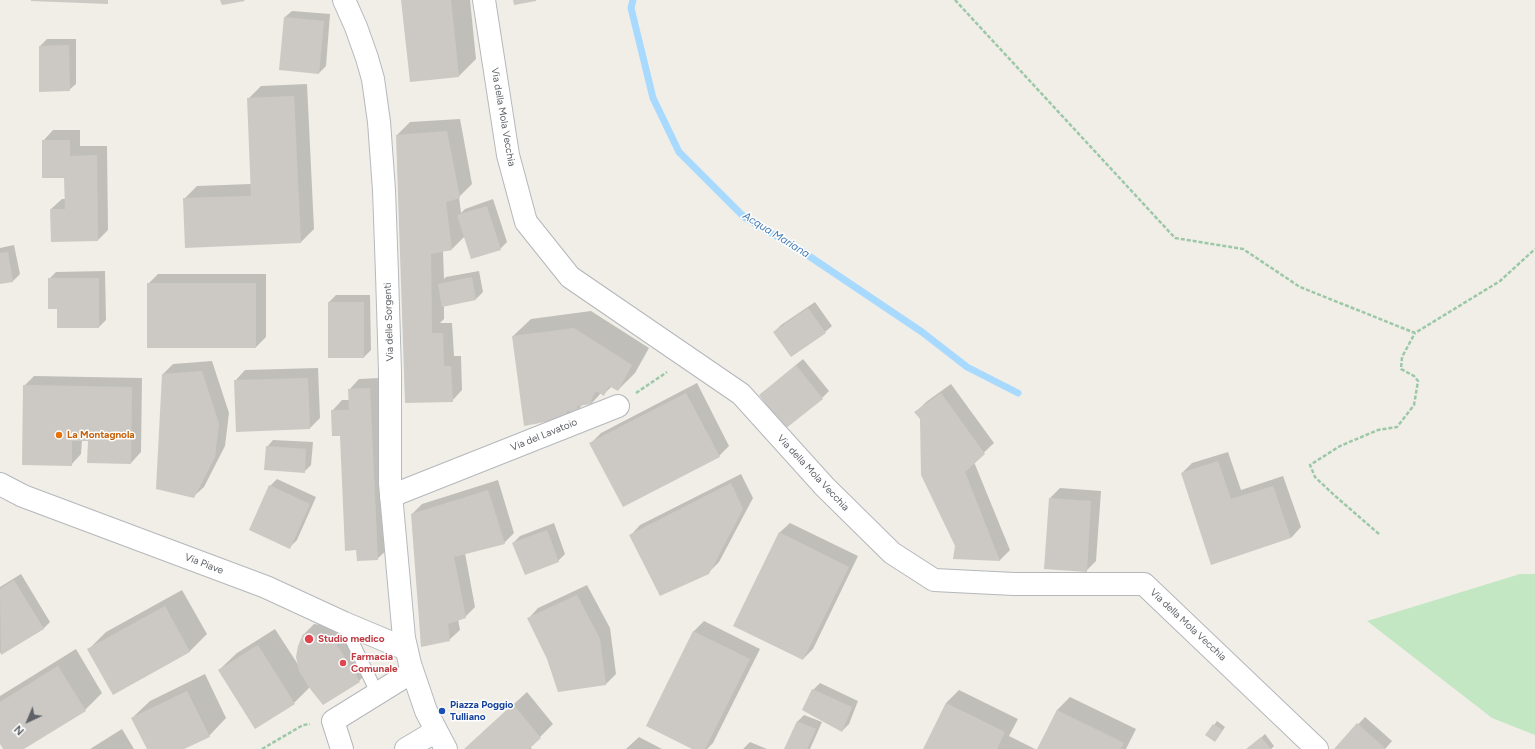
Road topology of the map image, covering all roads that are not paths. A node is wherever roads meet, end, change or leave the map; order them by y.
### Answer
1 (344, 0) edge
2 (484, 0) edge
3 (618, 406) road end
4 (0, 484) edge
5 (391, 496) junction
6 (344, 623) junction
7 (406, 649) junction
8 (412, 672) junction
9 (377, 693) junction
10 (441, 740) edge
11 (342, 749) edge
12 (406, 749) edge
13 (1317, 749) edge

1 - 5 street, Via delle Sorgenti
2 - 13 street, Via della Mola Vecchia
3 - 5 street, Via del Lavatoio
4 - 6 street, Via Piave
5 - 7 street, Via delle Sorgenti
6 - 7 street, Via Piave
6 - 9 lane
7 - 8 street, Via delle Sorgenti
8 - 9 street
8 - 10 street, Via delle Sorgenti
9 - 11 street
10 - 12 street

